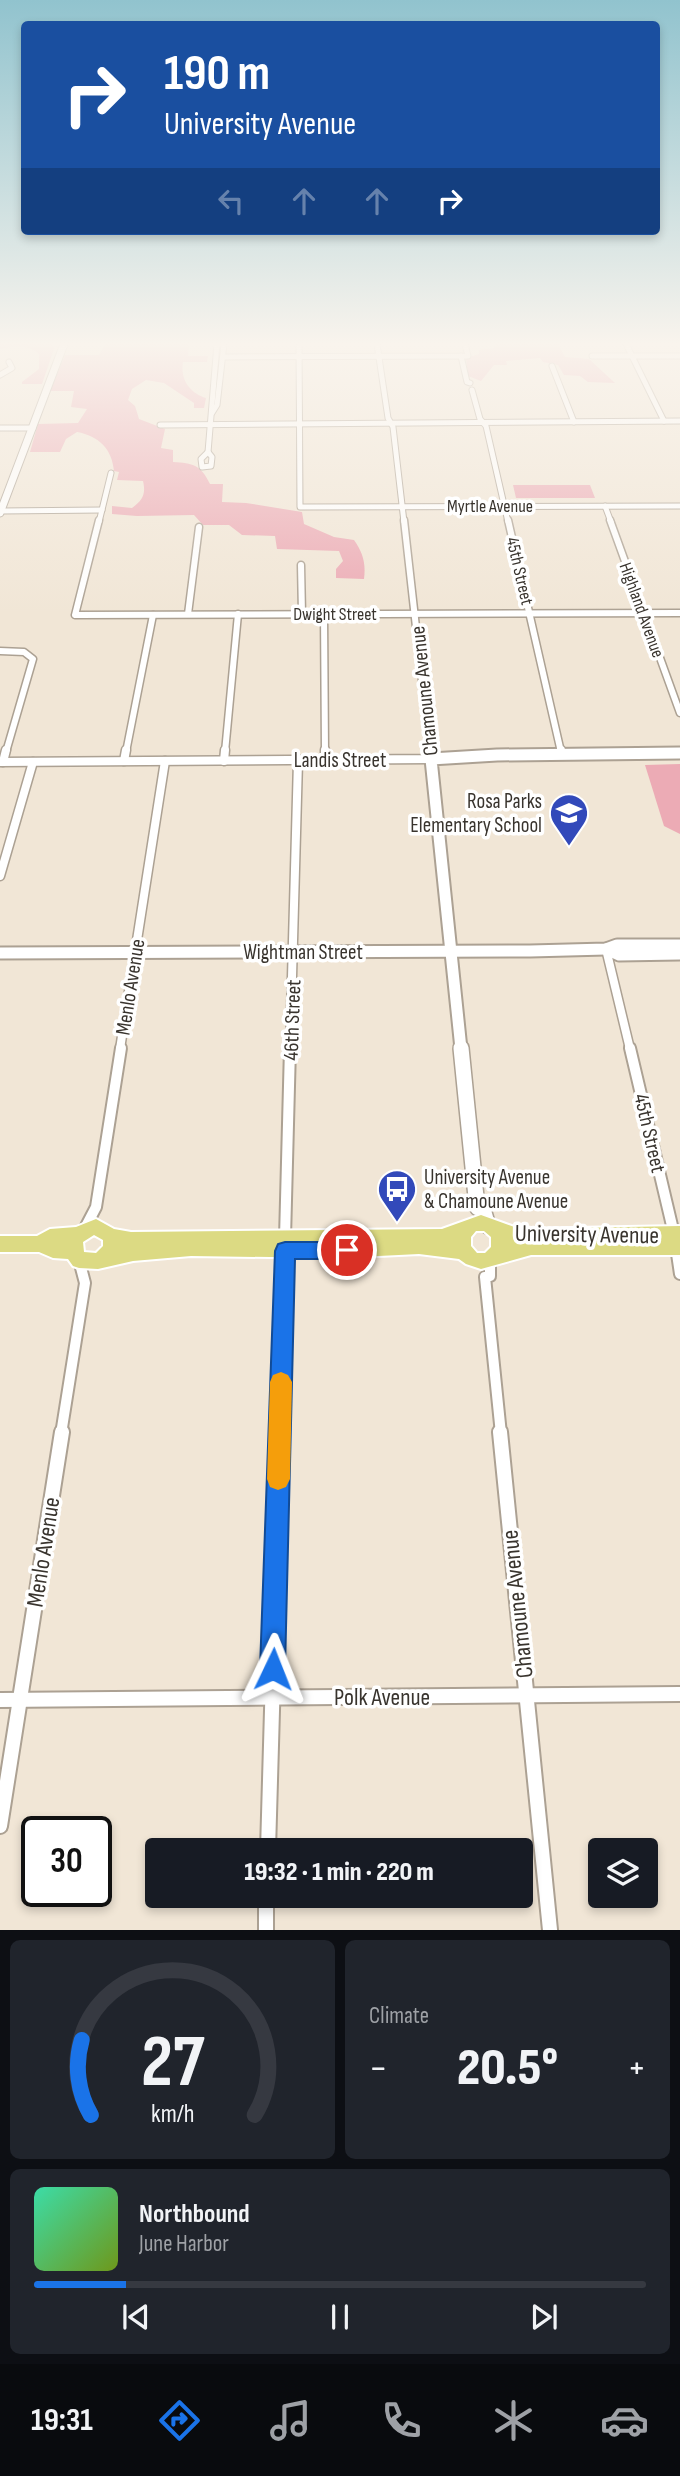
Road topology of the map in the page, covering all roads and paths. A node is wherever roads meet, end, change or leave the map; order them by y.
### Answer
1 (31, 434) edge
2 (210, 434) edge
3 (300, 434) edge
4 (394, 434) edge
5 (488, 434) edge
6 (208, 452) dead end
7 (111, 473) dead end
8 (505, 506) junction
9 (605, 506) junction
10 (680, 506) edge
11 (402, 507) junction
12 (102, 510) junction
13 (0, 512) edge
14 (199, 527) dead end
15 (302, 565) dead end
16 (680, 612) edge
17 (530, 613) junction
18 (643, 613) junction
19 (188, 614) junction
20 (238, 614) junction
21 (302, 614) junction
22 (324, 614) junction
23 (415, 614) junction
24 (153, 615) junction
25 (0, 651) edge
26 (680, 713) edge
27 (680, 753) edge
28 (562, 755) junction
29 (431, 759) junction
30 (325, 760) junction
31 (124, 761) junction
32 (165, 761) junction
33 (224, 761) junction
34 (298, 761) junction
35 (2, 762) edge
36 (33, 762) junction
37 (0, 876) edge
38 (680, 945) edge
39 (606, 949) junction
40 (294, 951) junction
41 (450, 951) junction
42 (136, 952) junction
43 (0, 953) edge
44 (680, 954) edge
45 (478, 1208) junction
46 (95, 1213) junction
47 (491, 1227) junction
48 (468, 1228) junction
49 (109, 1234) junction
50 (678, 1241) edge
51 (0, 1244) edge
52 (78, 1244) junction
53 (285, 1244) junction
54 (101, 1259) junction
55 (483, 1261) junction
56 (680, 1274) edge
57 (86, 1278) junction
58 (680, 1694) edge
59 (526, 1696) junction
60 (272, 1697) junction
61 (0, 1700) edge
62 (20, 1700) junction
63 (0, 1826) edge
64 (268, 1838) edge
65 (266, 1908) edge
66 (265, 1930) edge
67 (550, 1930) edge

1 - 13 main road
2 - 6 street
3 - 11 street, Myrtle Avenue
4 - 11 street, Chamoune Avenue
5 - 8 street, 45th Street
7 - 12 street
8 - 9 street, Myrtle Avenue
8 - 11 street, Myrtle Avenue
8 - 17 street, 45th Street
9 - 10 street, Myrtle Avenue
9 - 18 street, Highland Avenue
11 - 23 street, Chamoune Avenue
12 - 13 street
12 - 24 street, Dwight Street
14 - 19 street
15 - 21 street
16 - 18 street, Dwight Street
17 - 18 street, Dwight Street
17 - 23 street, Dwight Street
17 - 28 street, 45th Street
18 - 26 street, Highland Avenue
19 - 20 street, Dwight Street
19 - 24 street, Dwight Street
20 - 21 street, Dwight Street
20 - 33 street
21 - 22 street, Dwight Street
22 - 23 street, Dwight Street
22 - 30 street
23 - 29 street, Chamoune Avenue
24 - 31 street
25 - 35 street
27 - 28 main road, Landis Street
28 - 29 main road, Landis Street
29 - 30 street, Landis Street
29 - 41 main road, Chamoune Avenue
30 - 34 street, Landis Street
31 - 32 street, Landis Street
31 - 36 street, Landis Street
32 - 33 street, Landis Street
32 - 42 street, Menlo Avenue
33 - 34 street, Landis Street
34 - 40 street, 46th Street
35 - 36 street, Landis Street
36 - 37 street
38 - 39 main road, Wightman Street
39 - 41 main road, Wightman Street
39 - 44 main road, Wightman Street
39 - 50 street, 45th Street
40 - 41 main road, Wightman Street
40 - 42 main road, Wightman Street
40 - 53 street, 46th Street
41 - 45 main road, Chamoune Avenue
42 - 43 main road, Wightman Street
42 - 46 street, Menlo Avenue
45 - 47 main road, Chamoune Avenue
45 - 48 main road
46 - 49 street
46 - 52 street, Menlo Avenue
47 - 48 main road, University Avenue
47 - 50 main road, University Avenue
47 - 55 main road
48 - 53 main road, University Avenue
48 - 55 main road
49 - 52 main road, University Avenue
49 - 53 main road, University Avenue
49 - 54 main road
50 - 55 main road, University Avenue
50 - 56 street, 45th Street
51 - 52 main road
52 - 54 main road, University Avenue
52 - 57 street
53 - 54 main road, University Avenue
53 - 55 main road, University Avenue
53 - 60 street, 46th Street
54 - 57 street, Menlo Avenue
55 - 59 street, Chamoune Avenue
57 - 62 street, Menlo Avenue
58 - 59 street, Polk Avenue
59 - 60 street, Polk Avenue
59 - 67 street, Chamoune Avenue
60 - 62 street, Polk Avenue
60 - 64 street, 46th Street
61 - 62 street, Polk Avenue
62 - 63 street, Menlo Avenue
65 - 66 street

